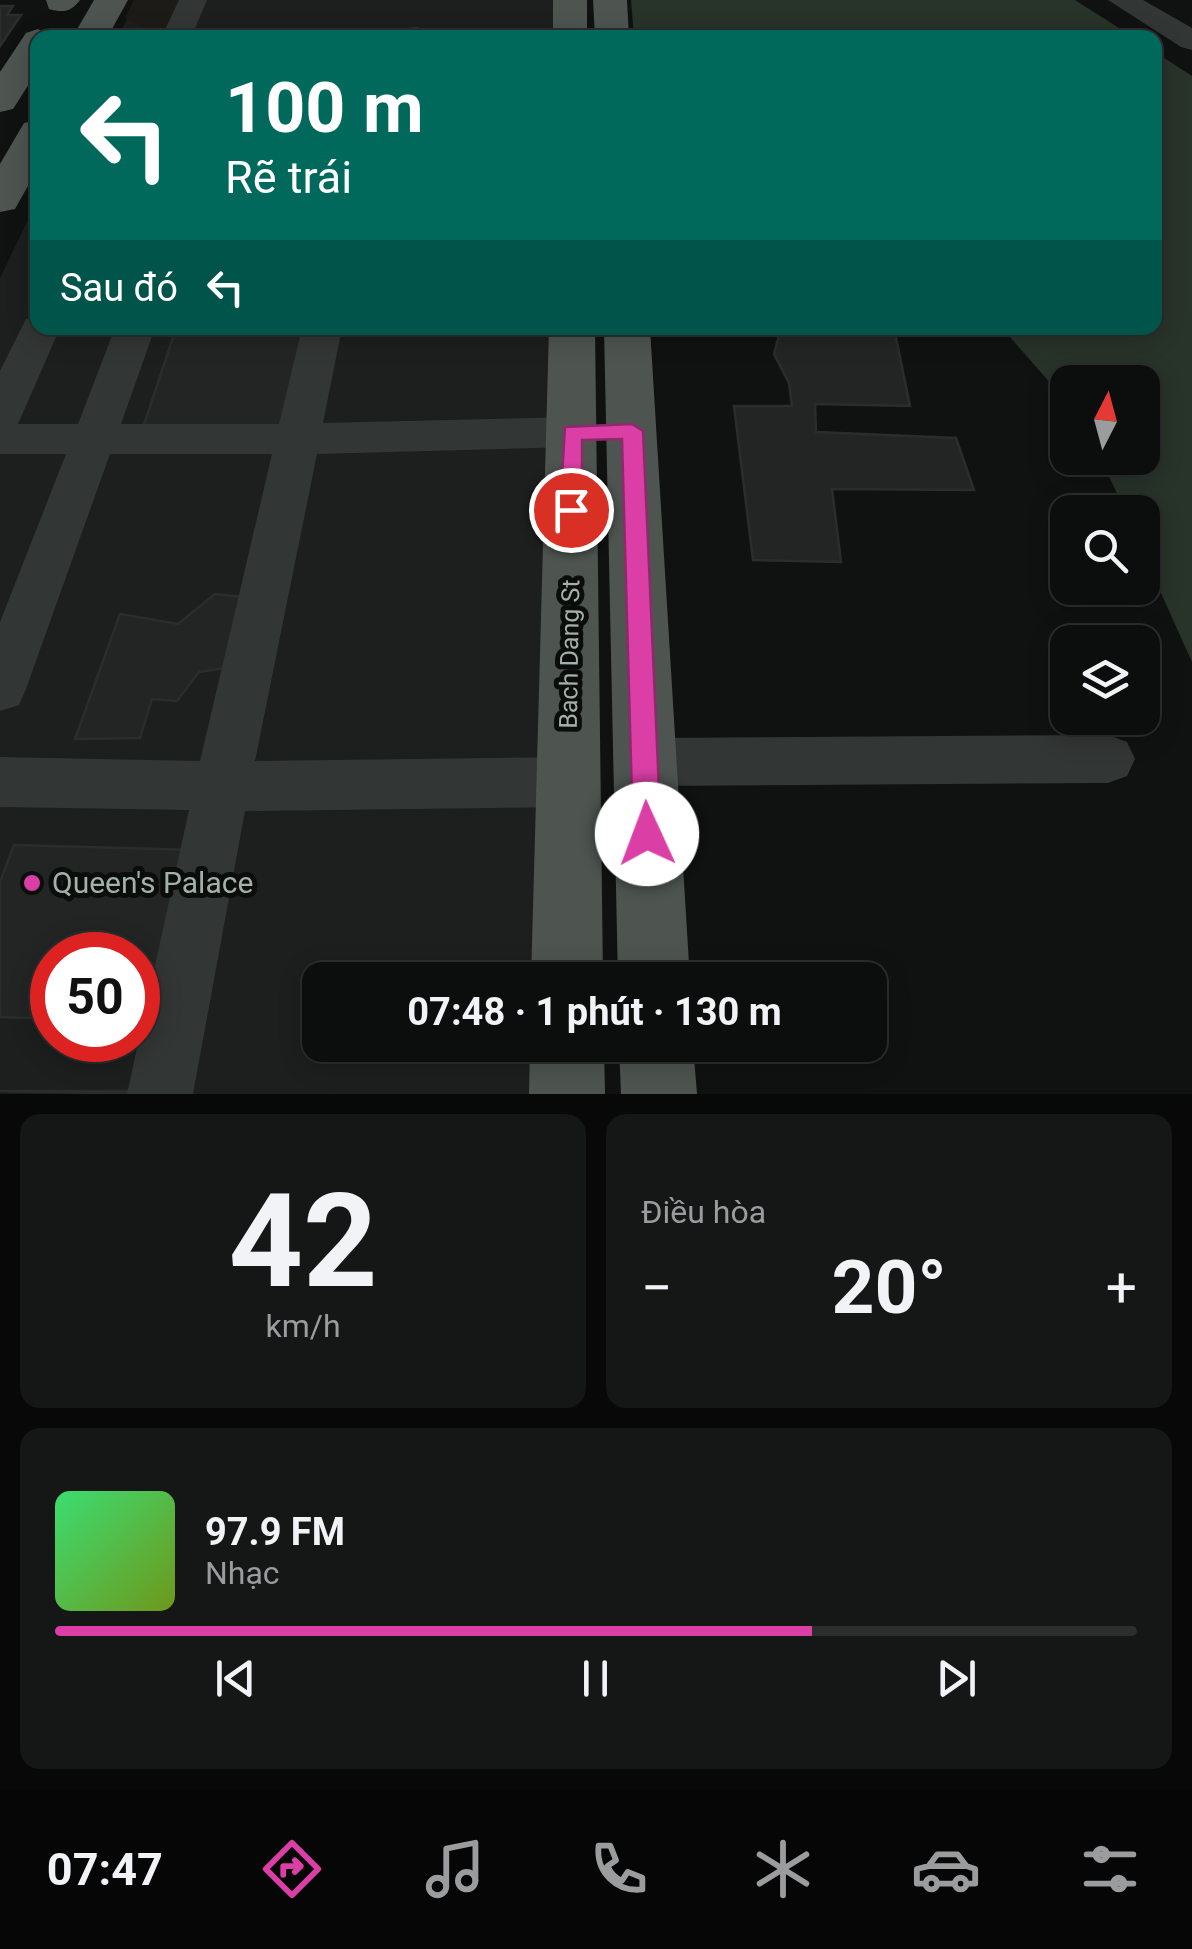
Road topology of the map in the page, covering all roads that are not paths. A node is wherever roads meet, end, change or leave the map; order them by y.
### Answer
1 (62, 0) edge
2 (192, 0) edge
3 (421, 0) edge
4 (570, 0) edge
5 (610, 0) edge
6 (1122, 0) edge
7 (44, 30) edge
8 (179, 30) edge
9 (417, 30) edge
10 (570, 30) edge
11 (612, 30) edge
12 (1188, 35) edge
13 (30, 51) edge
14 (4, 88) edge
15 (30, 146) edge
16 (0, 200) edge
17 (37, 335) edge
18 (132, 335) edge
19 (320, 335) edge
20 (572, 335) edge
21 (627, 335) edge
22 (0, 417) edge
23 (632, 431) junction
24 (572, 432) junction
25 (0, 439) edge
26 (92, 440) junction
27 (298, 440) junction
28 (20, 580) edge
29 (0, 690) edge
30 (1108, 759) dead end
31 (644, 762) junction
32 (0, 782) edge
33 (568, 782) junction
34 (222, 786) junction
35 (567, 962) edge
36 (653, 962) edge
37 (567, 1062) edge
38 (657, 1062) edge
39 (160, 1094) edge
40 (567, 1094) edge
41 (658, 1094) edge

1 - 7 main road
2 - 8 street
3 - 9 street
4 - 10 main road
5 - 11 main road
6 - 12 street
13 - 14 main road
15 - 16 main road
17 - 22 street
18 - 26 street
19 - 27 street
20 - 24 main road, Bach Dang St
21 - 23 main road
23 - 24 main road
23 - 31 main road
24 - 27 street
24 - 33 main road, Bach Dang St
25 - 26 street
26 - 27 street
26 - 28 street
27 - 34 street
28 - 29 street
30 - 31 street
31 - 33 main road
31 - 36 main road
32 - 34 street
33 - 34 street
33 - 35 main road, Bach Dang St
34 - 39 street
37 - 40 main road
38 - 41 main road

